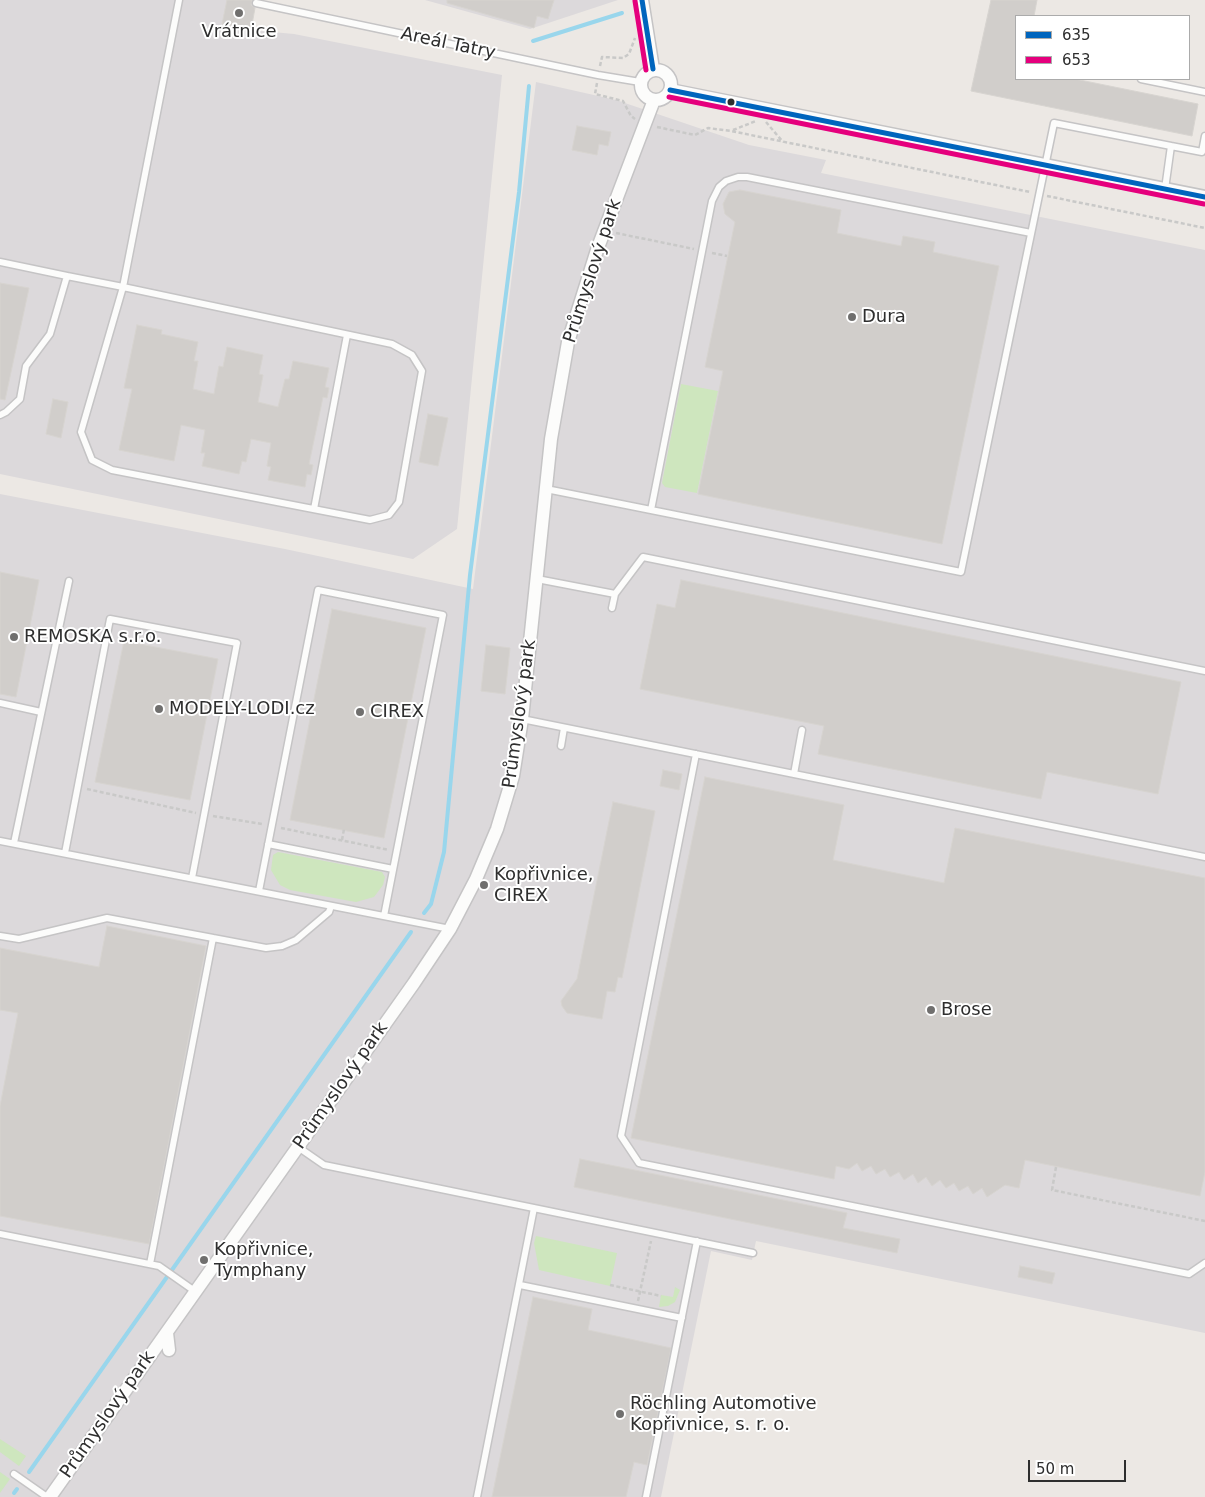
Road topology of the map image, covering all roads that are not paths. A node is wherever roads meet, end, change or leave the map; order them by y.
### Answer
1 (179, 0) edge
2 (642, 0) edge
3 (256, 3) dead end
4 (653, 69) junction
5 (1146, 80) edge
6 (640, 82) junction
7 (670, 90) junction
8 (1205, 92) edge
9 (654, 100) junction
10 (1205, 136) edge
11 (1171, 146) junction
12 (1045, 164) junction
13 (1165, 189) junction
14 (1205, 197) edge
15 (1031, 233) junction
16 (0, 262) edge
17 (67, 276) junction
18 (124, 287) junction
19 (347, 335) junction
20 (0, 415) edge
21 (546, 489) junction
22 (314, 509) junction
23 (651, 510) junction
24 (537, 579) junction
25 (69, 581) dead end
26 (615, 594) junction
27 (612, 608) dead end
28 (1205, 671) edge
29 (0, 703) edge
30 (41, 712) junction
31 (522, 719) junction
32 (564, 728) junction
33 (802, 730) dead end
34 (561, 746) dead end
35 (696, 754) junction
36 (794, 774) junction
37 (0, 841) edge
38 (14, 844) junction
39 (268, 844) junction
40 (65, 853) junction
41 (1205, 857) edge
42 (393, 869) junction
43 (192, 878) junction
44 (259, 891) junction
45 (331, 906) junction
46 (384, 916) junction
47 (450, 929) junction
48 (0, 936) edge
49 (213, 938) junction
50 (298, 1147) junction
51 (534, 1208) junction
52 (0, 1234) edge
53 (697, 1241) junction
54 (754, 1253) dead end
55 (1205, 1263) edge
56 (150, 1264) junction
57 (520, 1285) junction
58 (196, 1292) junction
59 (682, 1318) junction
60 (167, 1333) junction
61 (169, 1350) dead end
62 (14, 1474) dead end
63 (48, 1497) edge
64 (477, 1497) edge
65 (646, 1497) edge

1 - 18 lane
2 - 4 street
3 - 6 lane, Areál Tatry
4 - 6 street
4 - 7 street
5 - 8 lane
6 - 9 street
7 - 9 street
7 - 12 street
9 - 21 street, Průmyslový park
10 - 11 lane
11 - 12 lane
11 - 13 lane
12 - 13 street
12 - 15 lane
13 - 14 street
15 - 23 lane
15 - 23 lane
16 - 17 lane
17 - 18 lane
17 - 20 lane
18 - 19 lane
18 - 22 lane
19 - 22 lane
19 - 22 lane
21 - 23 lane
21 - 24 street, Průmyslový park
24 - 26 lane
24 - 31 street, Průmyslový park
25 - 30 lane
26 - 27 lane
26 - 28 lane
29 - 30 lane
30 - 38 lane
31 - 32 lane
31 - 47 street, Průmyslový park
32 - 34 lane
32 - 35 lane
33 - 36 lane
35 - 36 lane
35 - 55 lane
36 - 41 lane
37 - 38 lane
38 - 40 lane
39 - 42 lane
39 - 42 lane
39 - 44 lane
40 - 43 lane
40 - 43 lane
42 - 46 lane
43 - 44 lane
44 - 45 lane
45 - 46 lane
45 - 49 lane
46 - 47 lane
47 - 50 street, Průmyslový park
48 - 49 lane
49 - 56 lane
50 - 51 lane
50 - 58 street, Průmyslový park
51 - 53 lane
51 - 57 lane
52 - 56 lane
53 - 54 lane
53 - 59 lane
56 - 58 lane
57 - 59 lane
57 - 64 lane
58 - 60 street, Průmyslový park
59 - 65 lane
60 - 61 street, Průmyslový park
60 - 63 street, Průmyslový park
62 - 63 lane

